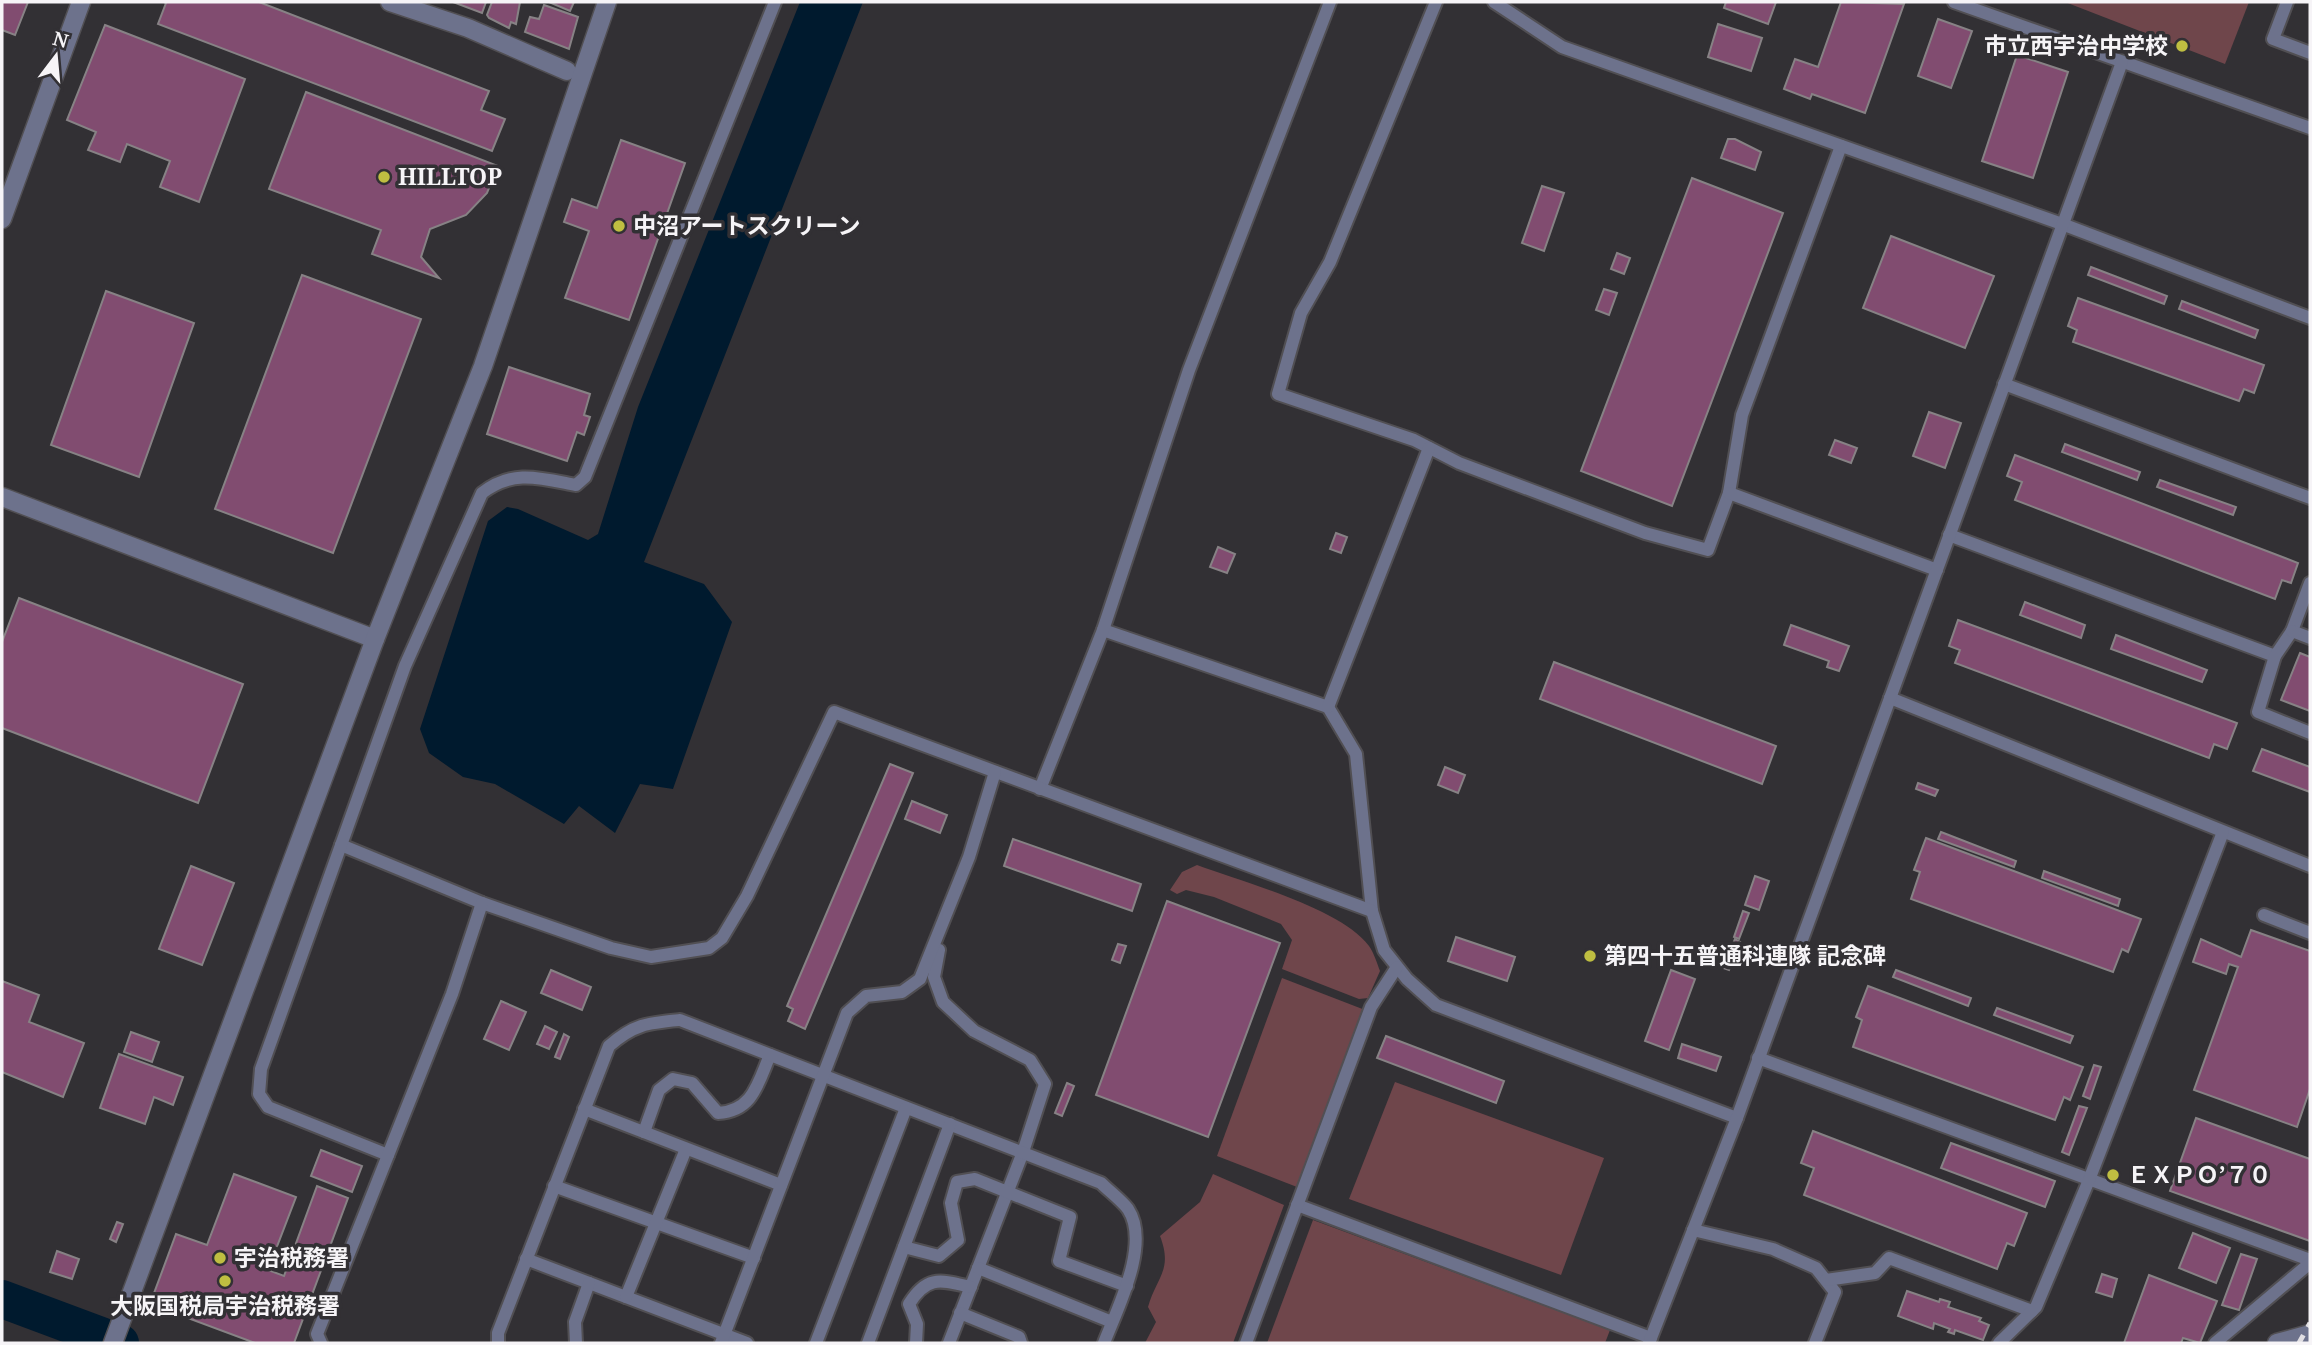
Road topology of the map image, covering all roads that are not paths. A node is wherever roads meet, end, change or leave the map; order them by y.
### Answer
1 (81, 2) edge
2 (390, 2) edge
3 (607, 2) edge
4 (775, 2) edge
5 (1330, 2) edge
6 (1436, 2) edge
7 (1494, 2) edge
8 (1954, 2) edge
9 (2287, 2) edge
10 (2310, 53) edge
11 (2122, 62) junction
12 (567, 71) dead end
13 (2310, 128) edge
14 (1841, 146) junction
15 (2, 219) edge
16 (2062, 224) junction
17 (2310, 318) edge
18 (2004, 384) junction
19 (1429, 448) junction
20 (1729, 493) junction
21 (2, 496) edge
22 (2310, 498) edge
23 (1949, 535) junction
24 (1937, 570) junction
25 (2310, 583) edge
26 (1102, 629) junction
27 (2292, 631) junction
28 (2310, 638) edge
29 (375, 639) junction
30 (2275, 656) junction
31 (1890, 698) junction
32 (1328, 707) junction
33 (2310, 733) edge
34 (995, 772) junction
35 (1041, 789) junction
36 (2223, 832) junction
37 (341, 845) junction
38 (969, 857) junction
39 (2310, 866) edge
40 (482, 903) junction
41 (1372, 911) junction
42 (2264, 915) dead end
43 (2310, 933) edge
44 (1397, 967) junction
45 (770, 1055) junction
46 (1758, 1058) junction
47 (822, 1075) junction
48 (906, 1108) junction
49 (584, 1109) junction
50 (1737, 1118) junction
51 (950, 1125) junction
52 (644, 1132) junction
53 (686, 1149) junction
54 (1023, 1152) junction
55 (388, 1155) junction
56 (2089, 1180) junction
57 (781, 1185) junction
58 (554, 1186) junction
59 (1007, 1192) junction
60 (1297, 1205) junction
61 (658, 1224) junction
62 (1693, 1230) junction
63 (904, 1247) junction
64 (754, 1258) junction
65 (526, 1259) junction
66 (2310, 1261) edge
67 (978, 1268) junction
68 (1826, 1280) junction
69 (589, 1283) junction
70 (1127, 1286) junction
71 (971, 1287) junction
72 (626, 1297) junction
73 (2032, 1311) junction
74 (960, 1313) junction
75 (1112, 1322) junction
76 (2310, 1334) edge
77 (723, 1339) edge
78 (1650, 1341) edge
79 (113, 1343) edge
80 (321, 1343) edge
81 (498, 1343) edge
82 (576, 1343) edge
83 (747, 1343) edge
84 (816, 1343) edge
85 (868, 1343) edge
86 (916, 1343) edge
87 (949, 1343) edge
88 (1021, 1343) edge
89 (1104, 1343) edge
90 (1246, 1343) edge
91 (1815, 1343) edge
92 (1999, 1343) edge
93 (2215, 1343) edge
94 (2277, 1343) edge

1 - 15 street
2 - 12 street
3 - 29 street
4 - 37 lane
5 - 26 lane
6 - 19 lane
7 - 14 lane
8 - 11 lane
9 - 10 lane
11 - 13 lane
11 - 16 lane
14 - 16 lane
14 - 20 lane
16 - 17 lane
16 - 18 lane
18 - 22 lane
18 - 23 lane
19 - 20 lane
19 - 32 lane
20 - 24 lane
21 - 29 street
23 - 24 lane
23 - 30 lane
24 - 31 lane
25 - 27 lane
26 - 32 lane
26 - 35 lane
27 - 28 lane
27 - 30 lane
29 - 79 street
30 - 33 lane
31 - 36 lane
31 - 46 lane
32 - 41 lane
34 - 35 lane
34 - 38 lane
34 - 40 lane
35 - 41 lane
36 - 39 lane
36 - 56 lane
37 - 40 lane
37 - 55 lane
38 - 47 lane
38 - 54 lane
40 - 55 lane
41 - 44 lane
42 - 43 lane
44 - 50 lane
44 - 60 lane
45 - 47 lane
45 - 49 lane
45 - 52 lane
46 - 50 lane
46 - 56 lane
47 - 48 lane
47 - 57 lane
48 - 51 lane
48 - 84 lane
49 - 52 lane
49 - 58 lane
50 - 62 lane
51 - 54 lane
51 - 63 lane
52 - 53 lane
53 - 57 lane
53 - 61 lane
54 - 59 lane
54 - 70 lane
55 - 80 lane
56 - 66 lane
56 - 73 lane
57 - 64 lane
58 - 61 lane
58 - 65 lane
59 - 63 lane
59 - 67 lane
59 - 70 lane
60 - 78 lane
60 - 90 lane
61 - 64 lane
61 - 72 lane
62 - 68 lane
62 - 78 lane
63 - 85 lane
64 - 77 lane
65 - 69 lane
65 - 81 lane
66 - 93 lane
67 - 71 lane
67 - 75 lane
68 - 73 lane
68 - 91 lane
69 - 72 lane
69 - 82 lane
70 - 75 lane
71 - 74 lane
71 - 86 lane
72 - 77 lane
73 - 92 lane
74 - 87 lane
74 - 88 lane
75 - 89 lane
76 - 94 street
77 - 83 lane

